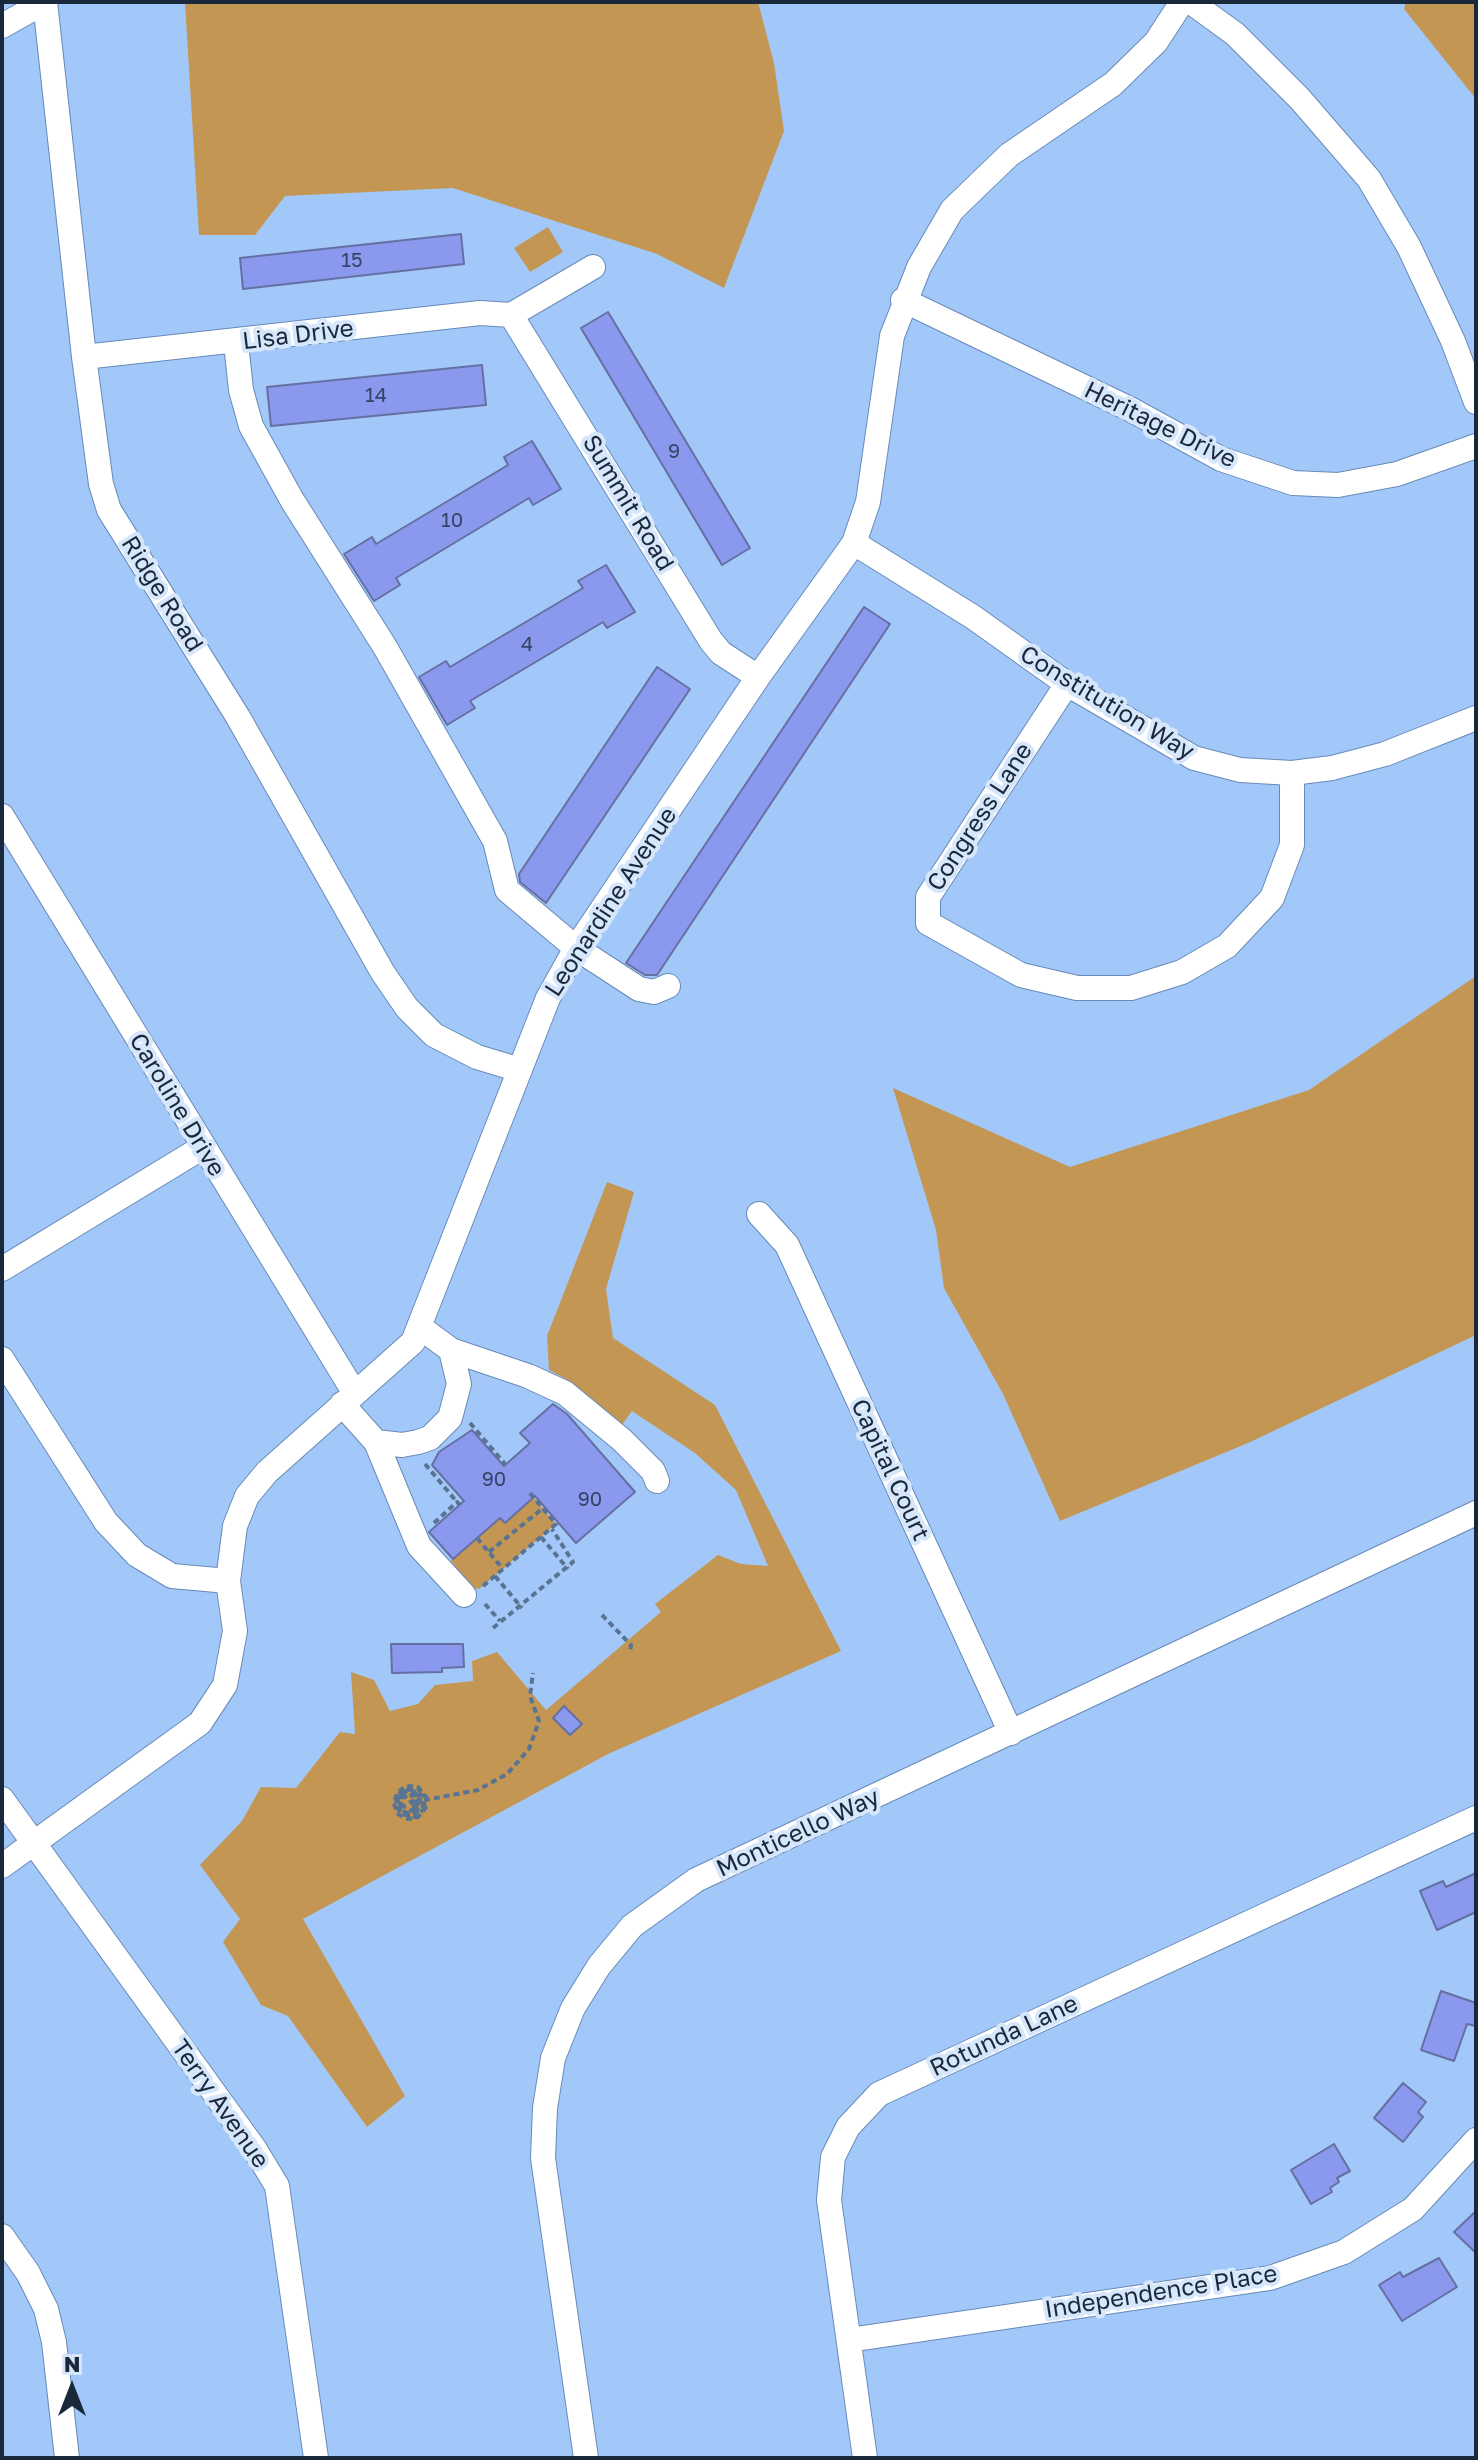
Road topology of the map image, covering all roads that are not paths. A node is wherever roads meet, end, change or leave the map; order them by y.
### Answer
1 (45, 2) edge
2 (1182, 2) edge
3 (1191, 2) edge
4 (2, 26) edge
5 (593, 267) dead end
6 (903, 300) junction
7 (511, 315) junction
8 (236, 343) junction
9 (84, 357) junction
10 (1476, 402) edge
11 (1476, 446) edge
12 (854, 543) junction
13 (758, 677) junction
14 (1067, 684) junction
15 (1476, 718) edge
16 (1292, 773) junction
17 (2, 816) edge
18 (576, 948) junction
19 (668, 986) dead end
20 (520, 1070) junction
21 (203, 1147) junction
22 (759, 1214) dead end
23 (2, 1269) edge
24 (421, 1328) junction
25 (451, 1350) junction
26 (2, 1359) edge
27 (348, 1398) junction
28 (376, 1442) junction
29 (657, 1481) dead end
30 (1476, 1513) edge
31 (228, 1581) junction
32 (474, 1599) road end
33 (1011, 1733) junction
34 (2, 1799) edge
35 (1476, 1818) edge
36 (34, 1845) junction
37 (2, 1866) edge
38 (1476, 2140) edge
39 (2, 2236) edge
40 (849, 2340) junction
41 (67, 2458) edge
42 (316, 2458) edge
43 (586, 2458) edge
44 (865, 2458) edge

1 - 4 street
1 - 9 street, Ridge Road
2 - 6 street, Leonardine Avenue
3 - 10 street
5 - 7 street
6 - 11 street, Heritage Drive
6 - 12 street, Leonardine Avenue
7 - 8 street, Lisa Drive
7 - 13 street, Summit Road
8 - 9 street, Lisa Drive
8 - 18 street
9 - 20 street, Ridge Road
12 - 13 street, Leonardine Avenue
12 - 14 street, Constitution Way
13 - 18 street, Leonardine Avenue
14 - 16 street, Constitution Way
14 - 16 street, Congress Lane
15 - 16 street, Constitution Way
17 - 21 street, Caroline Drive
18 - 19 street
18 - 20 street, Leonardine Avenue
20 - 24 street, Leonardine Avenue
21 - 23 street
21 - 27 street, Caroline Drive
22 - 33 street, Capital Court
24 - 25 street
24 - 27 street, Leonardine Avenue
25 - 28 street
25 - 29 street
26 - 31 street
27 - 28 street, Caroline Drive
27 - 31 street, Leonardine Avenue
28 - 32 street, Caroline Drive
30 - 33 street, Monticello Way
31 - 36 street, Leonardine Avenue
33 - 43 street, Monticello Way
34 - 36 street, Terry Avenue
35 - 40 street, Rotunda Lane
36 - 37 street, Leonardine Avenue
36 - 42 street, Terry Avenue
38 - 40 street, Independence Place
39 - 41 street
40 - 44 street, Rotunda Lane

